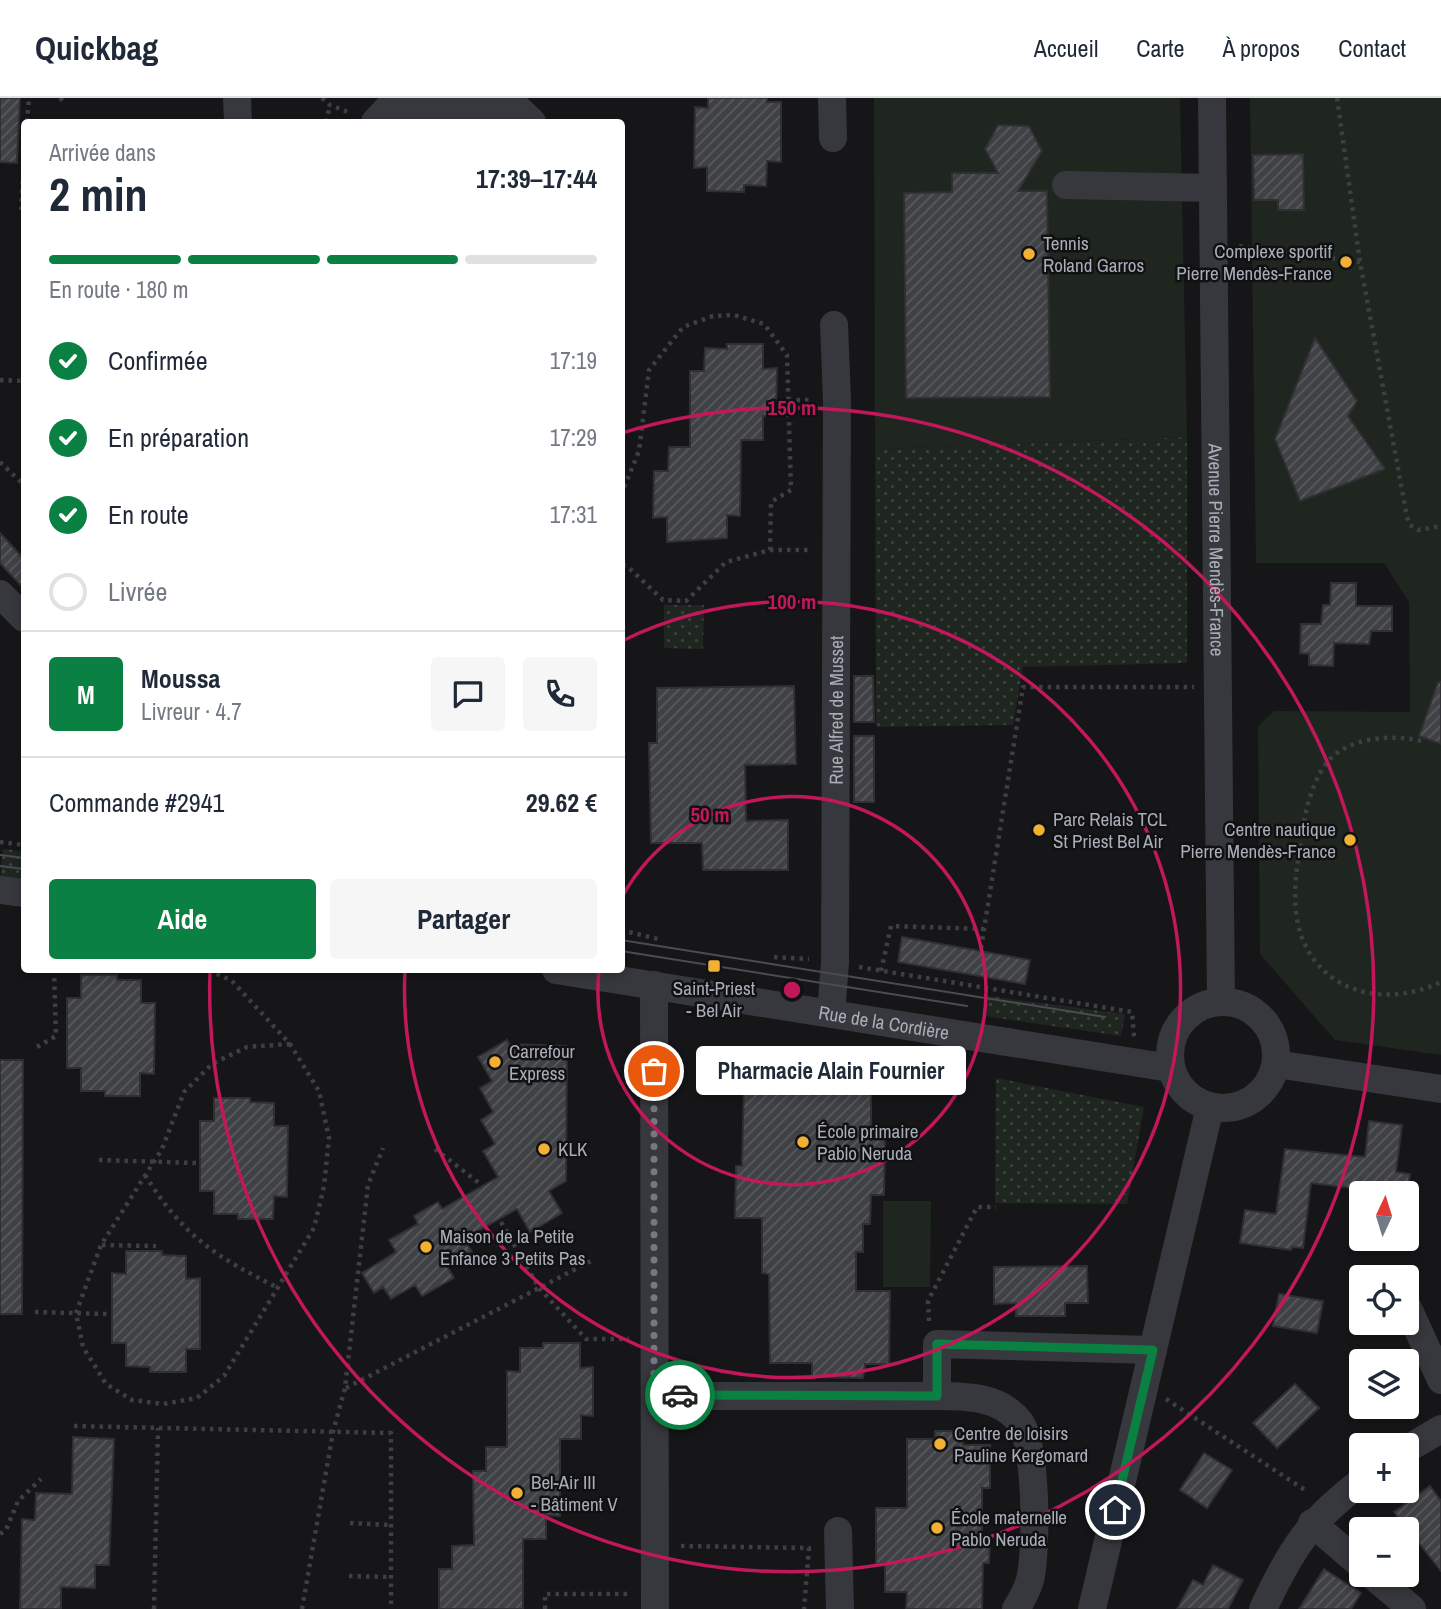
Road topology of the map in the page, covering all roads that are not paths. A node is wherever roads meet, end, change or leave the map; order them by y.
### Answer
1 (237, 98) edge
2 (832, 98) edge
3 (1212, 98) edge
4 (238, 119) edge
5 (378, 119) edge
6 (529, 119) edge
7 (833, 138) dead end
8 (1066, 185) dead end
9 (1213, 188) junction
10 (834, 325) dead end
11 (0, 594) edge
12 (21, 615) edge
13 (0, 890) edge
14 (21, 893) edge
15 (576, 973) edge
16 (654, 985) junction
17 (1221, 1001) junction
18 (831, 1013) junction
19 (1276, 1064) junction
20 (1170, 1068) junction
21 (1441, 1089) edge
22 (1210, 1107) junction
23 (1419, 1332) edge
24 (1153, 1350) junction
25 (1441, 1380) edge
26 (654, 1396) junction
27 (937, 1396) junction
28 (1441, 1429) edge
29 (1419, 1442) edge
30 (1349, 1491) edge
31 (1321, 1514) junction
32 (838, 1531) dead end
33 (1349, 1550) edge
34 (1386, 1587) edge
35 (655, 1601) edge
36 (840, 1609) edge
37 (1016, 1609) edge
38 (1092, 1609) edge
39 (1263, 1609) edge
40 (1412, 1609) edge

1 - 4 street
2 - 7 street
3 - 9 street, Avenue Pierre Mendès-France
5 - 6 street
8 - 9 street
9 - 17 street, Avenue Pierre Mendès-France
10 - 18 street, Rue Alfred de Musset
11 - 12 street
13 - 14 street
15 - 16 street, Rue de la Cordière
16 - 18 street, Rue de la Cordière
16 - 26 street
17 - 19 street
17 - 20 street
18 - 20 street, Rue de la Cordière
19 - 21 street
19 - 22 street
20 - 22 street
22 - 24 street
23 - 25 street
24 - 27 street
24 - 38 street
26 - 27 street
26 - 35 street
27 - 37 street
28 - 29 street
30 - 31 street
31 - 33 street
31 - 39 street
32 - 36 street
34 - 40 street

